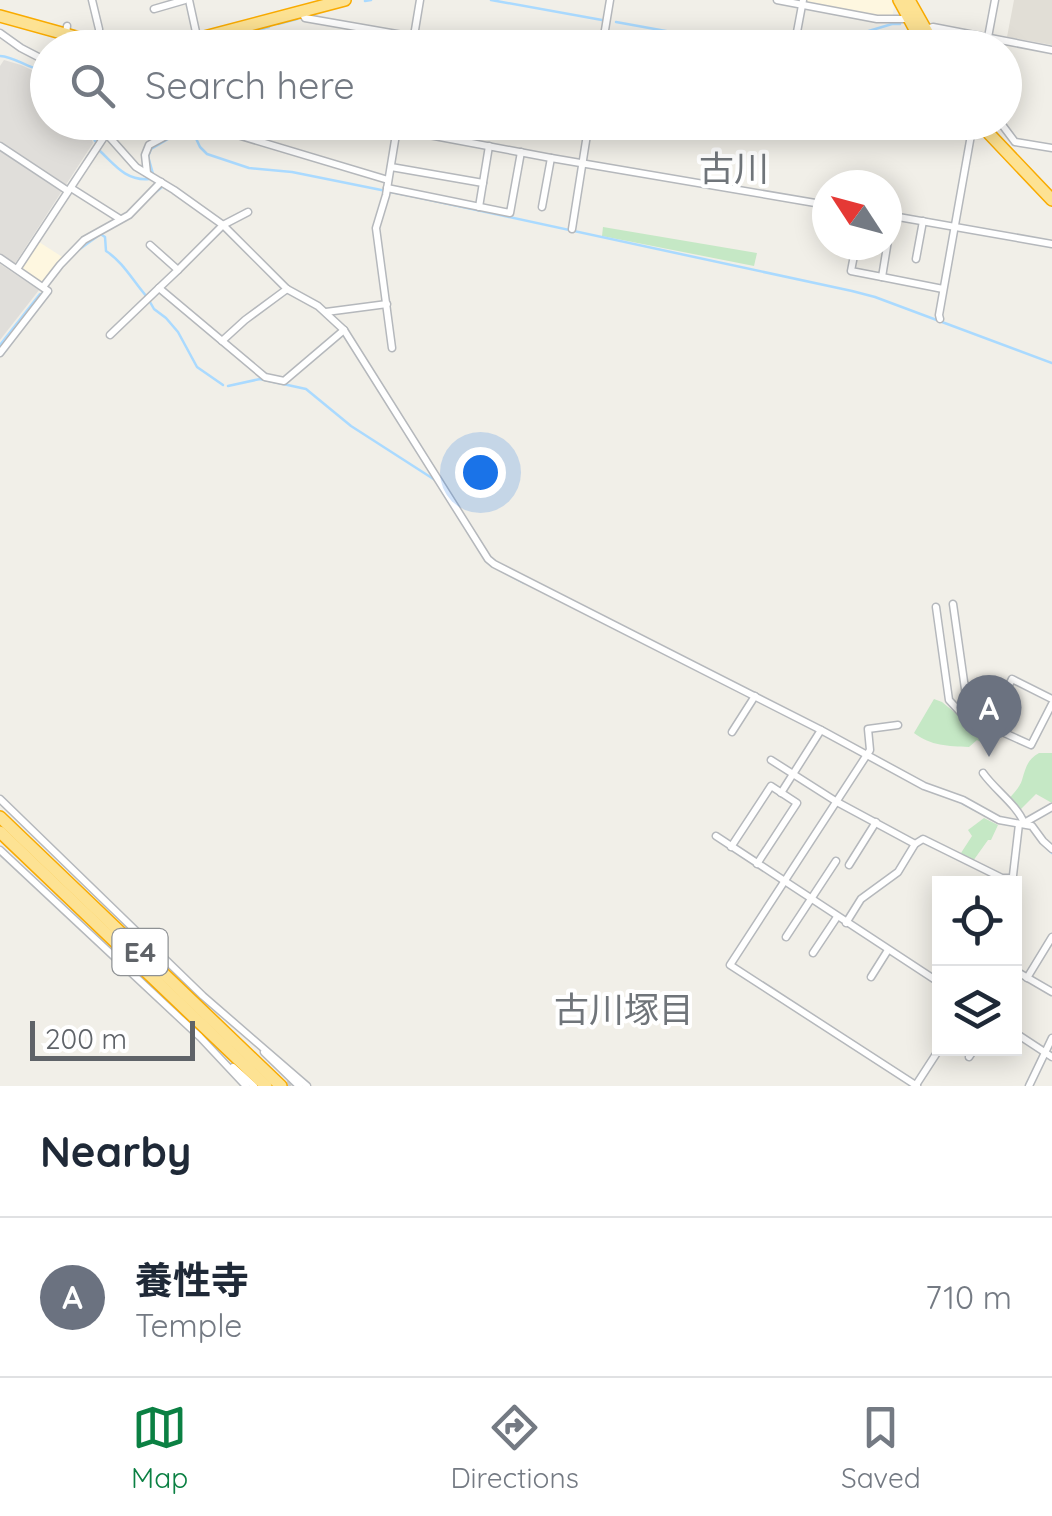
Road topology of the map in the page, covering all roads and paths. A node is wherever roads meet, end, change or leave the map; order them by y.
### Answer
1 (92, 0) edge
2 (187, 0) edge
3 (318, 0) edge
4 (345, 0) edge
5 (420, 0) edge
6 (610, 0) edge
7 (777, 0) edge
8 (899, 0) edge
9 (910, 0) edge
10 (995, 0) edge
11 (803, 3) edge
12 (0, 8) edge
13 (154, 9) dead end
14 (302, 12) junction
15 (0, 16) edge
16 (908, 19) junction
17 (234, 29) joint
18 (926, 29) joint
19 (46, 30) edge
20 (51, 30) edge
21 (98, 30) edge
22 (195, 30) edge
23 (204, 30) edge
24 (230, 30) edge
25 (378, 30) edge
26 (415, 30) edge
27 (605, 30) edge
28 (798, 30) edge
29 (914, 30) edge
30 (948, 30) edge
31 (989, 30) edge
32 (0, 33) edge
33 (1022, 44) edge
34 (1052, 50) edge
35 (30, 53) edge
36 (102, 140) edge
37 (111, 140) edge
38 (158, 140) edge
39 (250, 140) edge
40 (395, 140) edge
41 (462, 140) edge
42 (586, 140) edge
43 (970, 140) edge
44 (994, 140) edge
45 (1004, 140) edge
46 (1014, 140) edge
47 (0, 146) edge
48 (489, 146) junction
49 (1052, 148) edge
50 (521, 152) junction
51 (551, 158) junction
52 (583, 163) junction
53 (390, 168) junction
54 (153, 178) junction
55 (483, 183) junction
56 (387, 188) junction
57 (69, 189) junction
58 (1052, 190) edge
59 (1052, 200) edge
60 (812, 201) edge
61 (479, 207) junction
62 (542, 207) dead end
63 (248, 212) dead end
64 (902, 218) edge
65 (120, 220) junction
66 (923, 221) junction
67 (222, 225) junction
68 (955, 226) junction
69 (572, 230) dead end
70 (1052, 244) edge
71 (150, 245) dead end
72 (0, 258) edge
73 (916, 259) dead end
74 (854, 260) edge
75 (884, 260) edge
76 (17, 269) junction
77 (178, 270) junction
78 (882, 277) junction
79 (43, 287) junction
80 (159, 288) junction
81 (287, 288) junction
82 (944, 289) junction
83 (387, 304) junction
84 (326, 312) junction
85 (940, 319) dead end
86 (344, 330) junction
87 (110, 335) dead end
88 (222, 341) junction
89 (392, 348) dead end
90 (0, 352) edge
91 (954, 604) dead end
92 (936, 607) dead end
93 (946, 680) junction
94 (965, 682) junction
95 (755, 696) junction
96 (1052, 702) edge
97 (999, 703) junction
98 (970, 718) junction
99 (898, 724) dead end
100 (989, 726) junction
101 (822, 730) junction
102 (732, 732) dead end
103 (867, 755) junction
104 (771, 760) dead end
105 (984, 773) dead end
106 (793, 774) junction
107 (781, 793) junction
108 (0, 799) edge
109 (837, 802) junction
110 (1052, 806) edge
111 (0, 818) edge
112 (876, 822) junction
113 (1022, 824) junction
114 (0, 832) edge
115 (716, 836) dead end
116 (915, 844) junction
117 (732, 847) junction
118 (0, 850) edge
119 (1052, 850) edge
120 (836, 861) dead end
121 (757, 864) junction
122 (849, 865) dead end
123 (998, 876) edge
124 (1013, 876) edge
125 (784, 882) junction
126 (810, 900) junction
127 (837, 917) junction
128 (846, 922) junction
129 (1052, 937) edge
130 (786, 938) dead end
131 (888, 950) junction
132 (813, 953) dead end
133 (1022, 975) edge
134 (870, 977) dead end
135 (1027, 978) junction
136 (932, 979) edge
137 (1052, 992) edge
138 (1022, 1037) edge
139 (1052, 1038) edge
140 (258, 1043) junction
141 (1048, 1055) edge
142 (935, 1056) edge
143 (222, 1061) junction
144 (291, 1084) edge
145 (246, 1086) edge
146 (254, 1086) edge
147 (266, 1086) edge
148 (307, 1086) edge
149 (916, 1086) edge
150 (1029, 1086) edge

1 - 21 street
2 - 13 street
2 - 22 street
3 - 23 highway
4 - 14 highway
5 - 26 street
6 - 27 street
7 - 11 street
8 - 16 highway
9 - 18 highway
10 - 31 street
11 - 16 street
11 - 28 street
12 - 20 highway
14 - 17 highway
14 - 25 street
15 - 19 highway
16 - 29 highway
17 - 24 highway
18 - 30 street
32 - 35 street
33 - 34 street
36 - 57 street
37 - 54 street
38 - 54 street
39 - 56 street
40 - 53 street
41 - 48 street
42 - 52 street
43 - 68 street
44 - 59 highway
45 - 58 highway
46 - 49 street
47 - 57 street
48 - 50 street
48 - 55 street
50 - 51 street
50 - 61 street
51 - 52 street
51 - 62 street
52 - 60 street
52 - 69 street
53 - 55 street
53 - 56 street
54 - 65 street
54 - 67 street
55 - 61 street
56 - 61 street
56 - 83 street
57 - 65 street
57 - 76 street
63 - 67 street
64 - 66 street
65 - 79 street
66 - 68 street
66 - 73 street
67 - 77 street
67 - 81 street
68 - 70 street
68 - 82 street
71 - 77 street
72 - 76 street
74 - 78 street
75 - 78 street
76 - 79 street
77 - 80 street
78 - 82 street
79 - 90 street
80 - 87 street
80 - 88 street
81 - 84 street
81 - 88 street
82 - 85 street
83 - 84 street
83 - 89 street
84 - 86 street
86 - 88 street
86 - 95 street
91 - 94 street
92 - 93 street
93 - 94 street
93 - 98 street
94 - 97 street
94 - 98 street
95 - 101 street
95 - 102 street
96 - 97 street
96 - 100 street
97 - 100 street
98 - 100 street
99 - 103 street
101 - 103 street
101 - 106 street
103 - 109 street
103 - 113 street
104 - 106 street
105 - 113 street
106 - 107 street
106 - 109 street
107 - 117 street
107 - 121 street
108 - 140 street
109 - 112 street
109 - 125 street
110 - 113 street
111 - 144 highway, E4
112 - 116 street
112 - 122 street
113 - 119 street
113 - 124 street
114 - 147 highway, E4
115 - 117 street
116 - 123 street
116 - 128 street
117 - 121 street
118 - 143 street
120 - 126 street
121 - 125 street
125 - 126 street
125 - 149 street
126 - 127 street
126 - 130 street
127 - 128 street
127 - 132 street
128 - 131 street
129 - 135 street
131 - 134 street
131 - 136 street
133 - 135 street
135 - 137 street
138 - 141 street
139 - 141 street
140 - 144 street
140 - 148 street
141 - 150 street
142 - 149 street
143 - 145 street
143 - 146 street

